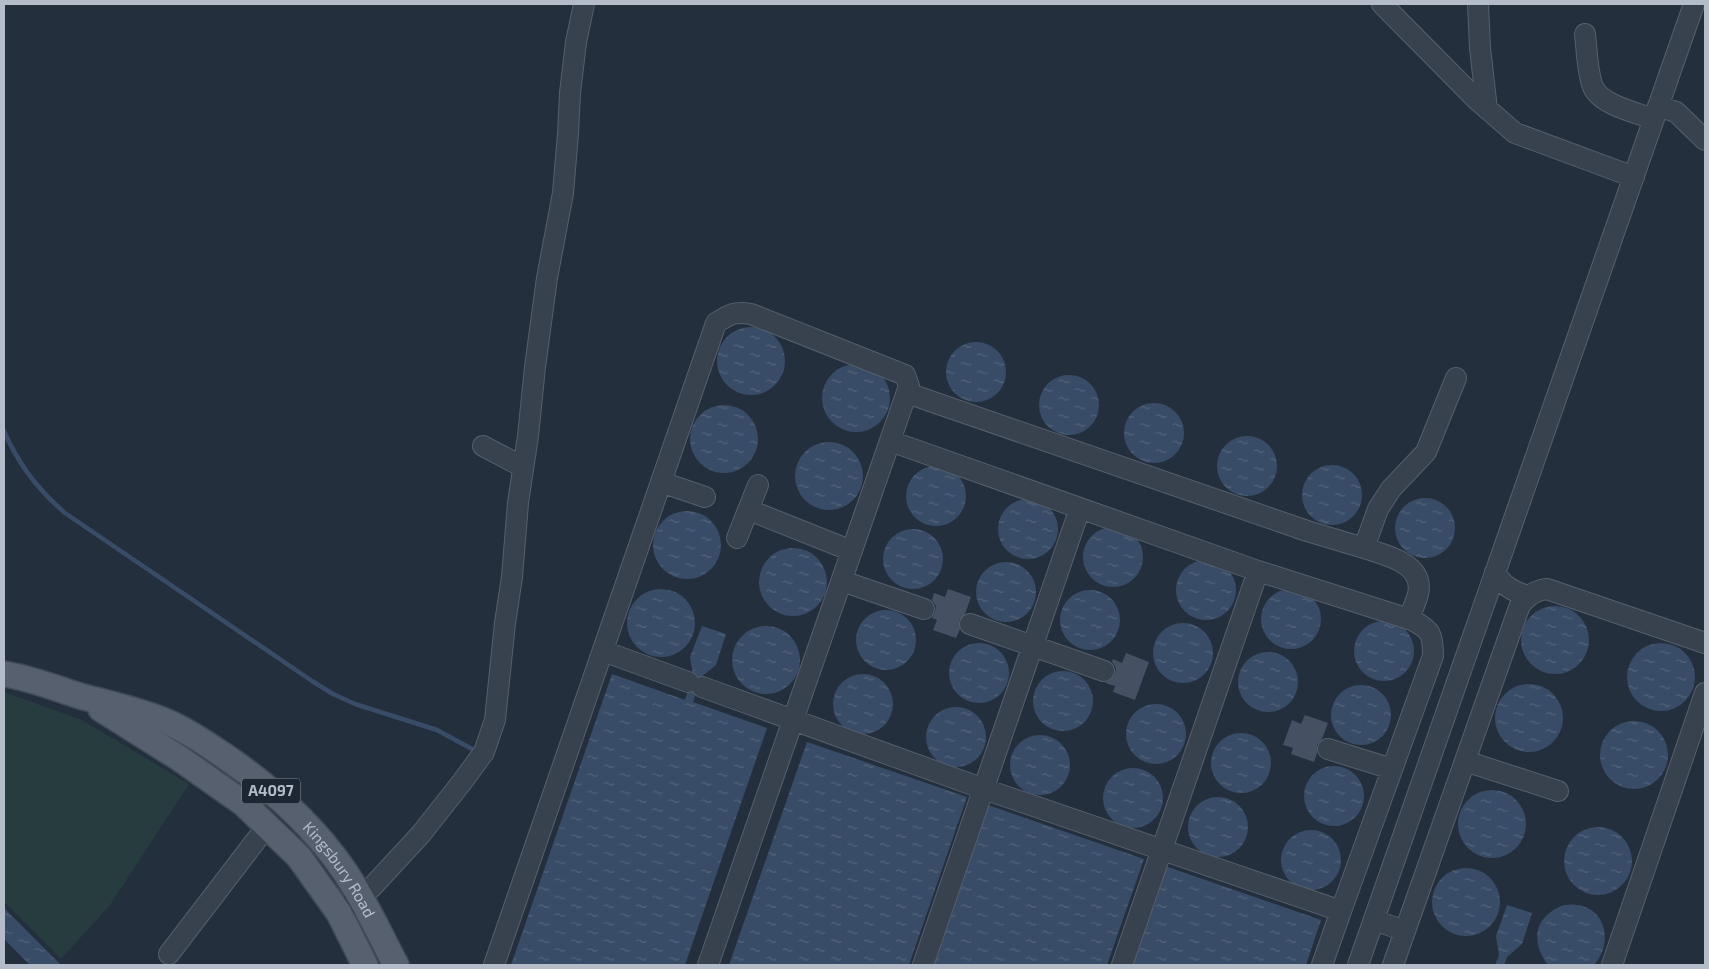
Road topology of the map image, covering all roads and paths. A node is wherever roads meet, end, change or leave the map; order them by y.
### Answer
1 (584, 4) edge
2 (1382, 4) edge
3 (1478, 4) edge
4 (1694, 4) edge
5 (1586, 34) dead end
6 (1487, 109) junction
7 (1656, 113) junction
8 (1705, 140) edge
9 (1634, 177) junction
10 (1456, 378) dead end
11 (907, 393) junction
12 (890, 441) junction
13 (483, 446) dead end
14 (523, 466) junction
15 (661, 482) junction
16 (758, 485) dead end
17 (705, 497) dead end
18 (1080, 508) junction
19 (749, 510) junction
20 (737, 538) dead end
21 (1364, 548) junction
22 (852, 551) junction
23 (1258, 571) junction
24 (1495, 572) junction
25 (842, 581) junction
26 (1528, 596) junction
27 (924, 609) dead end
28 (1408, 619) junction
29 (970, 625) dead end
30 (1705, 643) edge
31 (1033, 646) junction
32 (603, 651) junction
33 (1104, 671) dead end
34 (4, 674) edge
35 (1705, 693) edge
36 (80, 696) junction
37 (793, 720) junction
38 (1328, 749) dead end
39 (1465, 760) junction
40 (1392, 769) junction
41 (984, 789) junction
42 (1558, 791) dead end
43 (267, 826) junction
44 (1162, 849) junction
45 (361, 897) junction
46 (1341, 911) junction
47 (339, 913) junction
48 (1374, 920) junction
49 (1405, 931) junction
50 (169, 954) dead end
51 (366, 965) edge
52 (396, 965) edge
53 (494, 965) edge
54 (708, 965) edge
55 (923, 965) edge
56 (1122, 965) edge
57 (1322, 965) edge
58 (1358, 965) edge
59 (1393, 965) edge
60 (1612, 965) edge

1 - 14 lane
2 - 6 lane
3 - 6 lane
4 - 7 lane
5 - 7 lane
6 - 9 lane
7 - 8 lane
7 - 9 lane
9 - 24 lane
10 - 21 lane
11 - 12 lane
11 - 15 lane
11 - 21 lane
12 - 18 lane
12 - 22 lane
13 - 14 lane
14 - 45 lane
15 - 17 lane
15 - 32 lane
16 - 19 lane
18 - 23 lane
18 - 31 lane
19 - 20 lane
19 - 22 lane
21 - 28 lane
22 - 25 lane
23 - 28 lane
23 - 44 lane
24 - 26 lane
24 - 48 lane
25 - 27 lane
25 - 37 lane
26 - 30 lane
26 - 39 lane
28 - 40 lane
29 - 31 lane
31 - 33 lane
31 - 41 lane
32 - 37 lane
32 - 53 lane
34 - 36 main road, Kingsbury Road / A4097
35 - 60 lane
36 - 43 main road, Kingsbury Road / A4097
36 - 45 main road, Kingsbury Road / A4097
37 - 41 lane
37 - 54 lane
38 - 40 lane
39 - 42 lane
39 - 49 lane
40 - 46 lane
41 - 44 lane
41 - 55 lane
43 - 47 main road, Kingsbury Road / A4097
43 - 50 lane
44 - 46 lane
44 - 56 lane
45 - 47 lane
45 - 52 main road, Kingsbury Road / A4097
46 - 57 lane
47 - 51 main road, Kingsbury Road / A4097
48 - 49 lane
48 - 58 lane
49 - 59 lane

